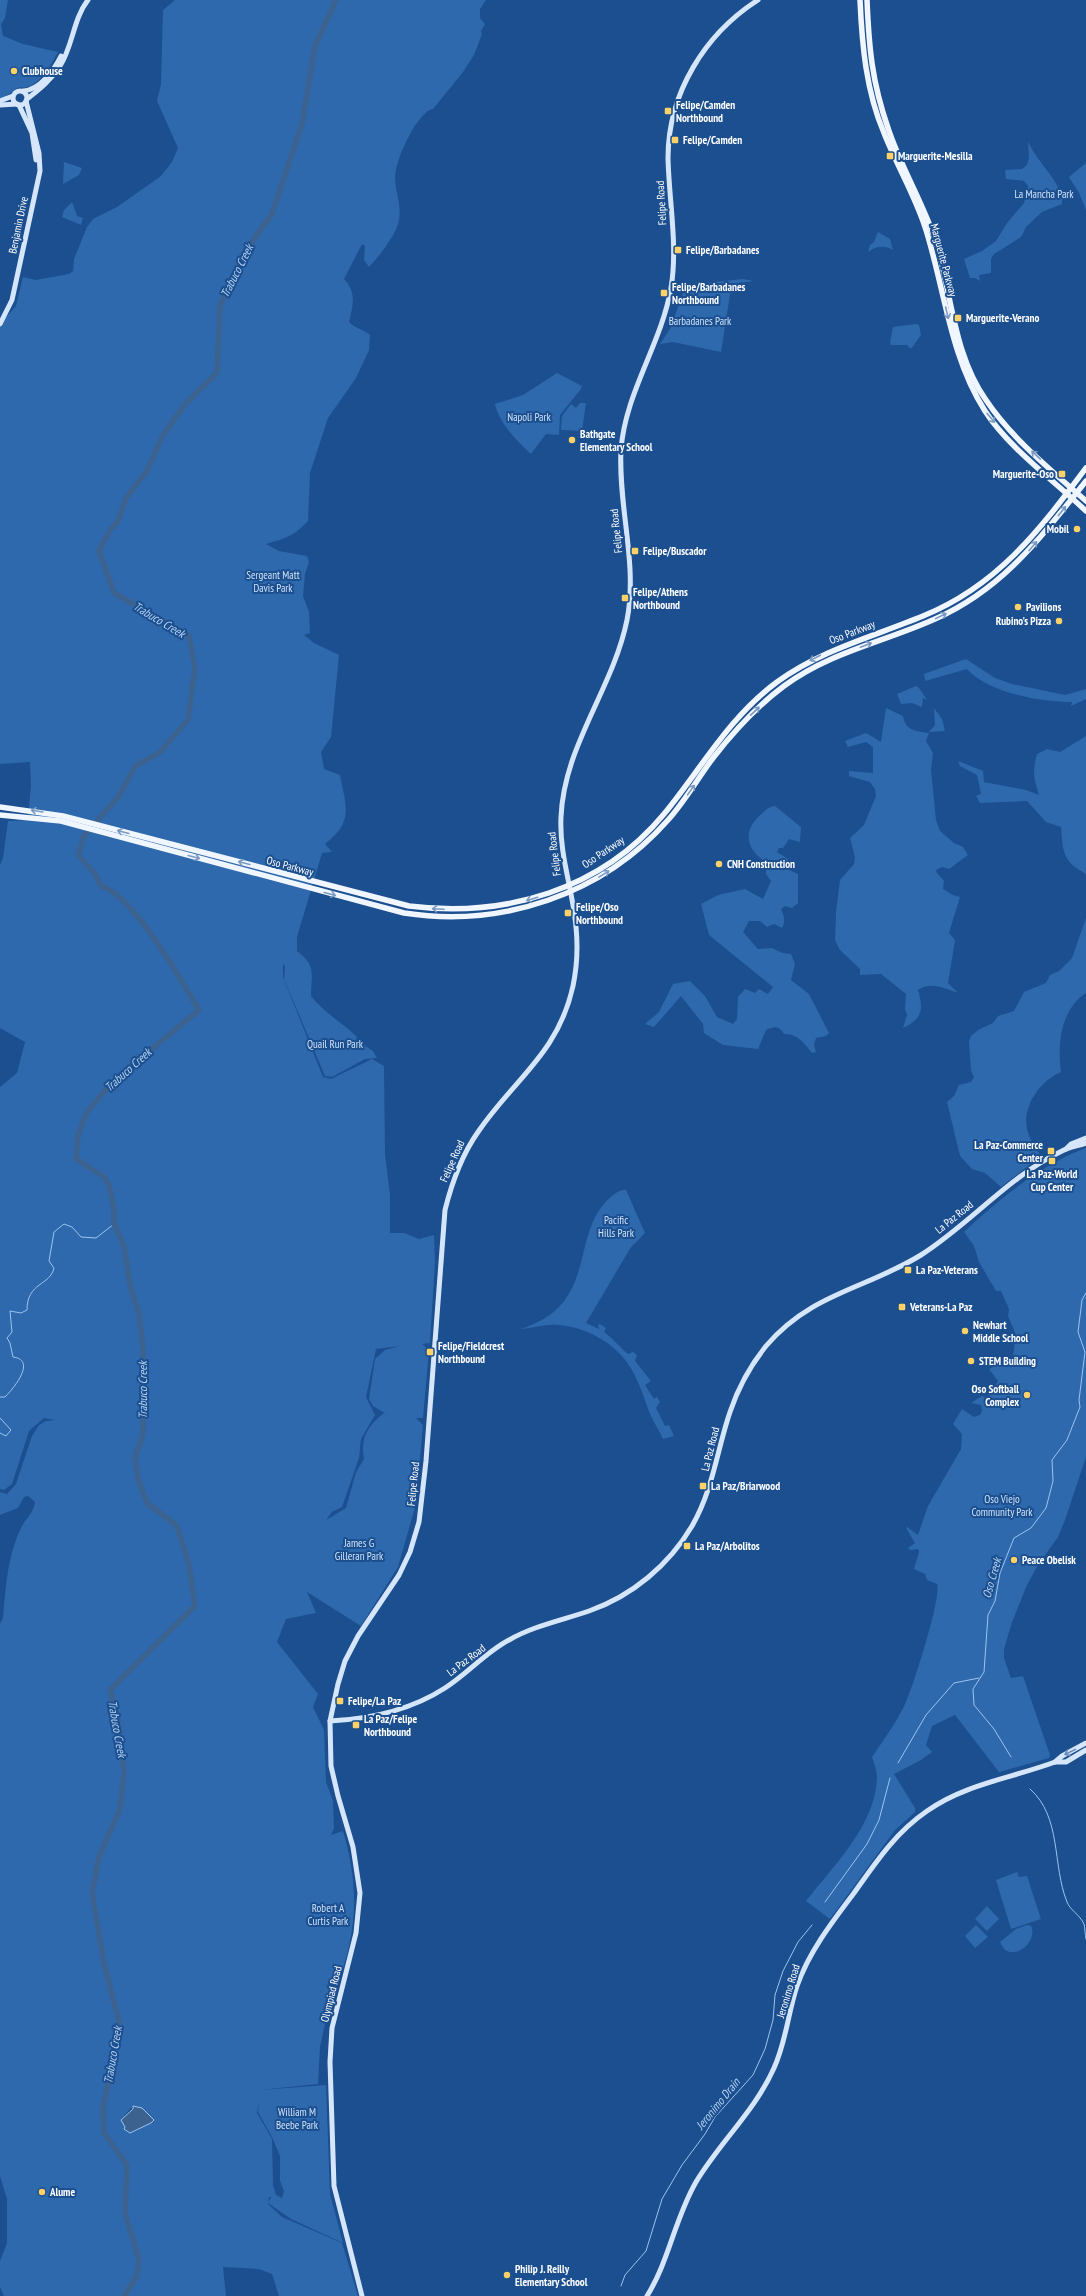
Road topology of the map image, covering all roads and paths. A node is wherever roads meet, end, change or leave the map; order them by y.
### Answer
1 (87, 0) edge
2 (758, 0) edge
3 (860, 0) edge
4 (867, 0) edge
5 (23, 91) junction
6 (13, 96) junction
7 (27, 100) junction
8 (0, 101) edge
9 (18, 104) junction
10 (0, 106) edge
11 (38, 175) junction
12 (0, 324) edge
13 (1086, 468) edge
14 (1086, 481) edge
15 (1071, 488) junction
16 (1067, 493) junction
17 (1076, 493) junction
18 (1072, 498) junction
19 (1086, 501) edge
20 (1086, 510) edge
21 (0, 807) edge
22 (0, 815) edge
23 (62, 819) junction
24 (568, 885) junction
25 (570, 893) junction
26 (1086, 1138) edge
27 (1086, 1143) edge
28 (1066, 1149) junction
29 (330, 1722) junction
30 (1086, 1743) edge
31 (1086, 1750) edge
32 (1055, 1762) junction
33 (362, 2296) edge
34 (647, 2296) edge

1 - 5 main road
1 - 7 main road
2 - 24 main road, Felipe Road
3 -> 16 main road, Marguerite Parkway
15 -> 4 main road, Marguerite Parkway
5 - 6 main road
5 - 7 main road, Benjamin Drive
6 - 8 main road
6 - 9 main road, Benjamin Drive
7 - 9 main road
7 - 11 main road, Benjamin Drive
9 - 10 main road
9 - 11 main road, Benjamin Drive
11 - 12 main road, Benjamin Drive
13 - 15 main road, Oso Parkway
14 - 17 main road, Oso Parkway
15 - 16 main road, Oso Parkway
15 - 17 main road, Marguerite Parkway
16 - 18 main road, Marguerite Parkway
16 -> 24 main road, Oso Parkway
17 - 18 main road, Oso Parkway
17 - 19 main road, Marguerite Parkway
18 - 20 main road, Marguerite Parkway
25 -> 18 main road, Oso Parkway
23 -> 21 main road, Oso Parkway
22 - 23 main road, Oso Parkway
24 -> 23 main road, Oso Parkway
23 -> 25 main road, Oso Parkway
24 - 25 main road, Felipe Road
25 - 29 main road, Felipe Road
26 - 28 main road, La Paz Road
27 - 28 main road, La Paz Road
28 - 29 main road, La Paz Road
29 - 33 main road, Olympiad Road
30 -> 32 main road, Jeronimo Road
31 - 32 main road, Jeronimo Road
32 - 34 main road, Jeronimo Road

